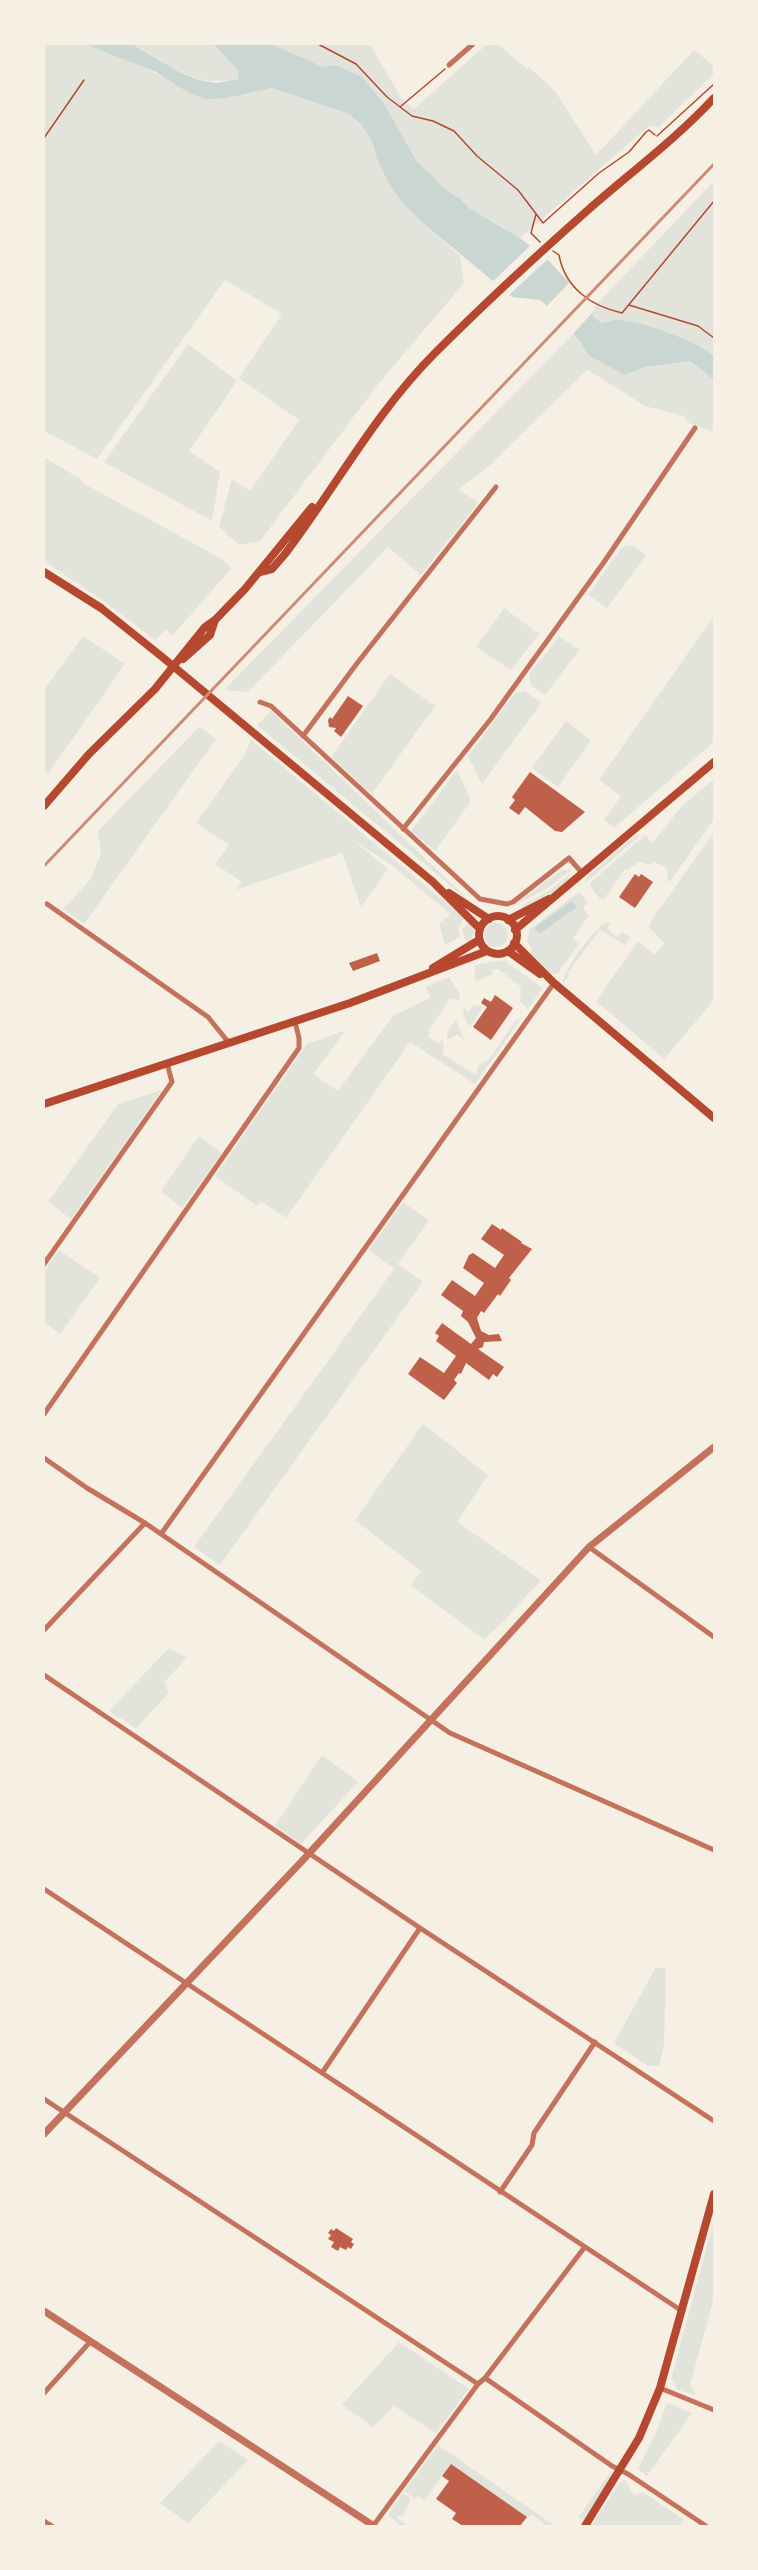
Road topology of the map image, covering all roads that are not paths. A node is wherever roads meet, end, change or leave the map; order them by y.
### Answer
1 (473, 44) edge
2 (449, 65) road end
3 (714, 98) edge
4 (695, 428) dead end
5 (496, 487) dead end
6 (44, 572) edge
7 (260, 702) dead end
8 (303, 736) junction
9 (714, 762) edge
10 (44, 806) edge
11 (403, 829) junction
12 (583, 874) junction
13 (433, 882) junction
14 (552, 898) junction
15 (47, 904) dead end
16 (489, 919) junction
17 (508, 920) junction
18 (480, 929) junction
19 (515, 930) junction
20 (479, 940) junction
21 (514, 944) junction
22 (487, 951) junction
23 (508, 951) junction
24 (408, 982) junction
25 (554, 983) junction
26 (295, 1022) junction
27 (229, 1042) junction
28 (167, 1063) junction
29 (44, 1104) edge
30 (714, 1118) edge
31 (44, 1264) edge
32 (44, 1414) edge
33 (714, 1447) edge
34 (44, 1458) edge
35 (145, 1523) junction
36 (161, 1534) junction
37 (589, 1547) junction
38 (44, 1630) edge
39 (714, 1637) edge
40 (44, 1676) edge
41 (432, 1720) junction
42 (714, 1850) edge
43 (308, 1853) junction
44 (44, 1889) edge
45 (420, 1928) junction
46 (185, 1983) junction
47 (595, 2042) junction
48 (322, 2073) junction
49 (44, 2099) edge
50 (63, 2113) junction
51 (714, 2121) edge
52 (44, 2134) edge
53 (500, 2192) junction
54 (714, 2194) edge
55 (584, 2248) junction
56 (44, 2311) edge
57 (682, 2311) junction
58 (90, 2342) junction
59 (485, 2378) junction
60 (478, 2384) junction
61 (660, 2388) junction
62 (44, 2393) edge
63 (714, 2410) edge
64 (621, 2471) junction
65 (44, 2521) edge
66 (52, 2526) edge
67 (374, 2526) edge
68 (585, 2526) edge
69 (705, 2526) edge

1 - 2 street
3 - 10 main road
4 - 11 street
5 - 8 street
6 - 13 main road
7 - 8 street
8 - 11 street
9 - 12 main road
11 - 12 street
12 - 14 main road
13 - 16 main road
13 - 18 main road
14 - 17 main road
14 - 19 main road
15 - 27 street
16 - 17 main road
16 - 18 main road
17 - 19 main road
18 - 20 main road
19 - 21 main road
20 - 22 main road
20 - 24 main road
21 - 23 main road
21 - 25 main road
22 - 23 main road
22 - 24 main road
23 - 25 main road
24 - 26 main road
25 - 30 main road
25 - 36 street
26 - 27 main road
26 - 32 street
27 - 28 main road
28 - 29 main road
28 - 31 street
33 - 37 street
34 - 35 street
35 - 36 street
35 - 38 street
36 - 41 street
37 - 39 street
37 - 41 street
40 - 43 street
41 - 42 street
41 - 43 street
43 - 45 street
43 - 46 street
44 - 46 street
45 - 47 street
45 - 48 street
46 - 48 street
46 - 50 street
47 - 51 street
47 - 53 street
48 - 53 street
49 - 50 street
50 - 52 street
50 - 60 street
53 - 55 street
54 - 57 main road
55 - 57 street
55 - 59 street
56 - 58 street
57 - 61 main road
58 - 62 street
58 - 67 street
59 - 60 street
59 - 64 street
60 - 67 street
61 - 63 street
61 - 64 main road
64 - 68 main road
64 - 69 street
65 - 66 street

